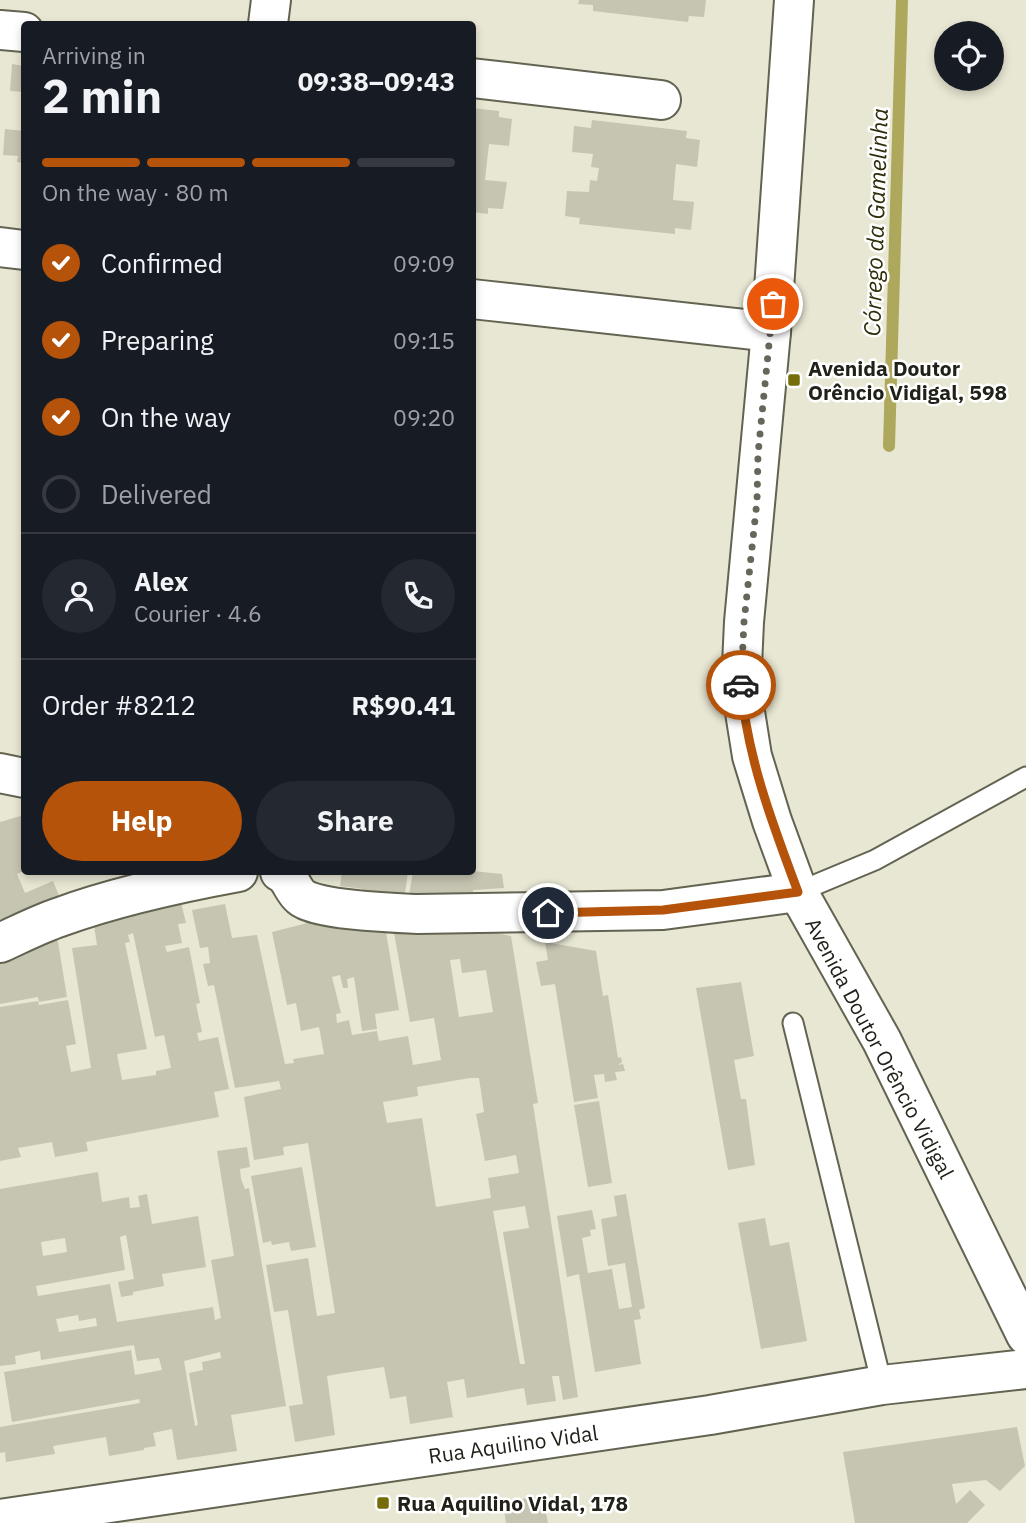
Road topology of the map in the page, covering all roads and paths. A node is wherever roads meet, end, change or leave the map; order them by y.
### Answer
1 (271, 0) edge
2 (794, 0) edge
3 (268, 21) edge
4 (0, 30) edge
5 (21, 32) edge
6 (476, 78) edge
7 (661, 100) dead end
8 (0, 247) edge
9 (21, 250) edge
10 (476, 299) edge
11 (771, 332) junction
12 (0, 773) edge
13 (1026, 776) edge
14 (21, 777) edge
15 (222, 875) edge
16 (286, 875) edge
17 (798, 892) junction
18 (0, 943) edge
19 (793, 1023) dead end
20 (1026, 1335) edge
21 (1026, 1369) edge
22 (882, 1385) junction
23 (0, 1519) edge

1 - 3 street
2 - 11 street, Avenida Doutor Orêncio Vidigal
4 - 5 street
6 - 7 street
8 - 9 street
10 - 11 street
11 - 17 street, Avenida Doutor Orêncio Vidigal
12 - 14 street
13 - 17 lane
15 - 18 street
16 - 17 street
17 - 20 street, Avenida Doutor Orêncio Vidigal
19 - 22 lane
21 - 22 street, Rua Aquilino Vidal
22 - 23 street, Rua Aquilino Vidal

